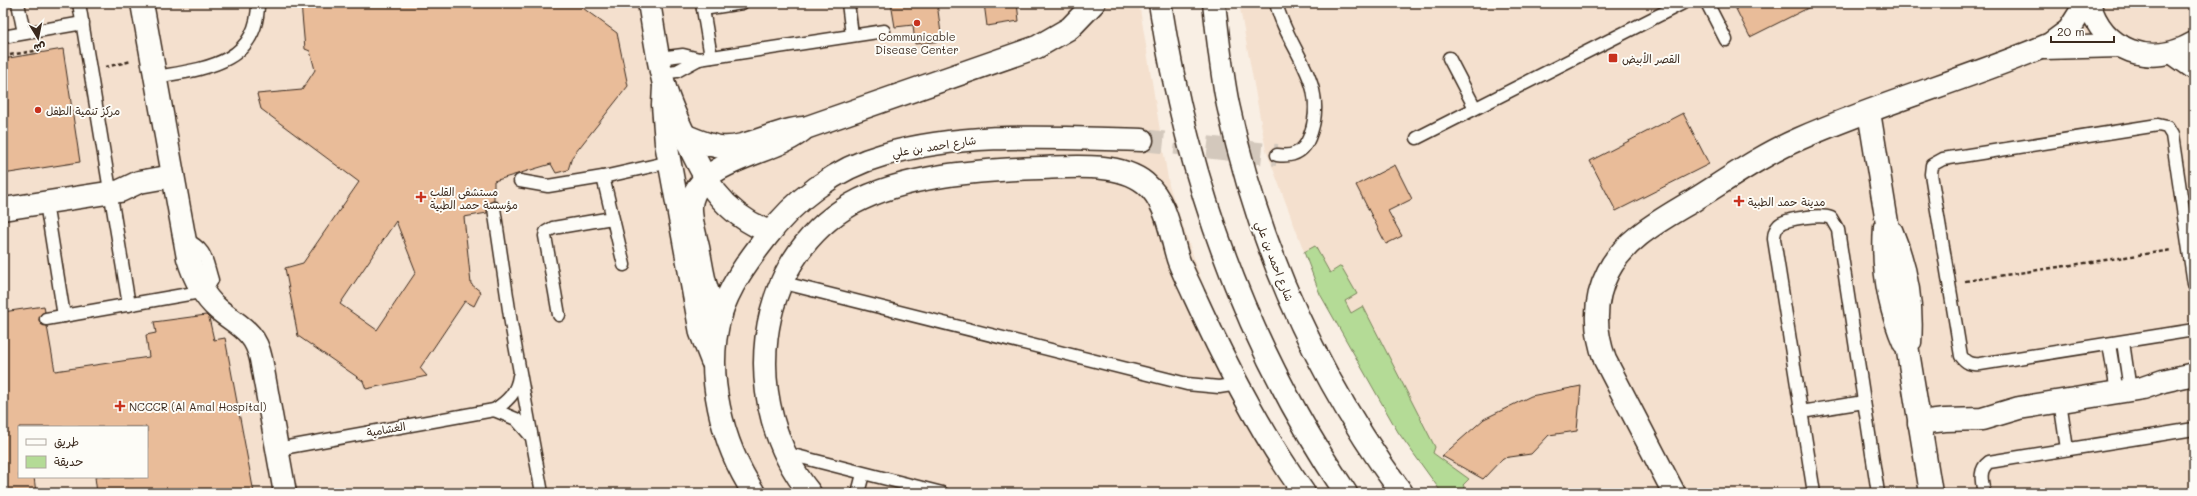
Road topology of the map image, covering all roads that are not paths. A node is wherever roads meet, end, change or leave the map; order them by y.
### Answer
1 (18, 3) edge
2 (79, 3) edge
3 (142, 3) edge
4 (258, 3) edge
5 (649, 3) edge
6 (742, 3) edge
7 (848, 3) edge
8 (1094, 3) edge
9 (1160, 3) edge
10 (1214, 3) edge
11 (1276, 3) edge
12 (1683, 3) edge
13 (1707, 3) edge
14 (2088, 3) edge
15 (703, 6) edge
16 (83, 23) junction
17 (884, 31) dead end
18 (24, 33) junction
19 (852, 35) junction
20 (3, 37) edge
21 (1726, 40) dead end
22 (2194, 43) edge
23 (2121, 46) junction
24 (2039, 49) junction
25 (2173, 53) junction
26 (711, 57) junction
27 (1449, 58) dead end
28 (154, 67) junction
29 (2194, 68) edge
30 (661, 72) junction
31 (1475, 108) junction
32 (1870, 112) junction
33 (805, 128) junction
34 (684, 135) junction
35 (1417, 138) dead end
36 (1142, 140) tunnel mouth
37 (1277, 155) tunnel mouth
38 (670, 162) junction
39 (604, 177) junction
40 (706, 180) junction
41 (520, 181) dead end
42 (175, 183) junction
43 (116, 192) junction
44 (46, 203) junction
45 (494, 208) dead end
46 (3, 209) edge
47 (612, 218) junction
48 (770, 232) junction
49 (624, 266) dead end
50 (780, 282) junction
51 (2194, 284) edge
52 (203, 292) junction
53 (129, 305) junction
54 (559, 315) dead end
55 (721, 315) junction
56 (64, 316) junction
57 (46, 319) dead end
58 (2194, 330) edge
59 (2122, 342) junction
60 (2109, 344) junction
61 (716, 369) junction
62 (520, 373) junction
63 (2194, 374) edge
64 (1238, 384) junction
65 (2194, 387) edge
66 (2130, 390) junction
67 (2060, 401) junction
68 (1864, 402) junction
69 (494, 410) junction
70 (1801, 412) junction
71 (1919, 423) junction
72 (2194, 429) edge
73 (531, 436) junction
74 (277, 449) junction
75 (2068, 449) junction
76 (786, 453) junction
77 (863, 474) junction
78 (747, 488) edge
79 (285, 493) edge
80 (542, 493) edge
81 (810, 493) edge
82 (858, 493) edge
83 (942, 493) edge
84 (1304, 493) edge
85 (1346, 493) edge
86 (1402, 493) edge
87 (1674, 493) edge
88 (1814, 493) edge
89 (1878, 493) edge
90 (1931, 493) edge
91 (1984, 493) edge

1 - 18 lane
2 - 16 lane
3 - 28 street
4 - 28 lane
5 - 30 street
6 - 15 lane
7 - 19 lane
8 - 33 street
9 - 85 street
10 - 86 street, شارع احمد بن علي
11 - 37 lane
12 - 31 lane
13 - 21 lane
14 - 23 street
14 - 24 street
15 - 26 lane
16 - 18 lane
16 - 43 lane
17 - 19 lane
18 - 20 lane
19 - 26 lane
22 - 25 street
23 - 24 street
23 - 25 street
24 - 32 street
25 - 29 street
26 - 30 lane
27 - 31 lane
28 - 42 street
30 - 34 street
30 - 38 street
31 - 35 lane
32 - 71 street
32 - 87 street
33 - 34 street
33 - 40 street
34 - 40 street
36 - 48 street, شارع احمد بن علي
38 - 39 lane
38 - 61 street
39 - 41 lane
39 - 47 lane
40 - 48 street
40 - 55 street
42 - 43 street
42 - 52 street
43 - 44 street
43 - 53 lane
44 - 46 street
44 - 56 lane
45 - 62 lane, الغشامية
47 - 49 lane
47 - 54 lane
48 - 55 street, شارع احمد بن علي
50 - 64 lane
50 - 64 street
50 - 76 street
51 - 60 lane
52 - 53 lane
52 - 74 street
53 - 56 lane
55 - 61 street, شارع احمد بن علي
56 - 57 lane
58 - 59 lane
59 - 60 lane
59 - 66 lane
60 - 66 lane
61 - 78 street, شارع احمد بن علي
62 - 69 lane, الغشامية
62 - 73 lane, الغشامية
63 - 66 street
64 - 84 street
65 - 66 street
66 - 67 street
67 - 71 street
67 - 75 lane
68 - 70 lane
68 - 70 lane
68 - 89 lane
69 - 73 lane
69 - 74 lane, الغشامية
70 - 88 lane
71 - 90 street
72 - 75 lane
73 - 80 lane, الغشامية
74 - 79 street
75 - 91 lane
76 - 77 lane
76 - 81 street
77 - 82 lane
77 - 83 lane

